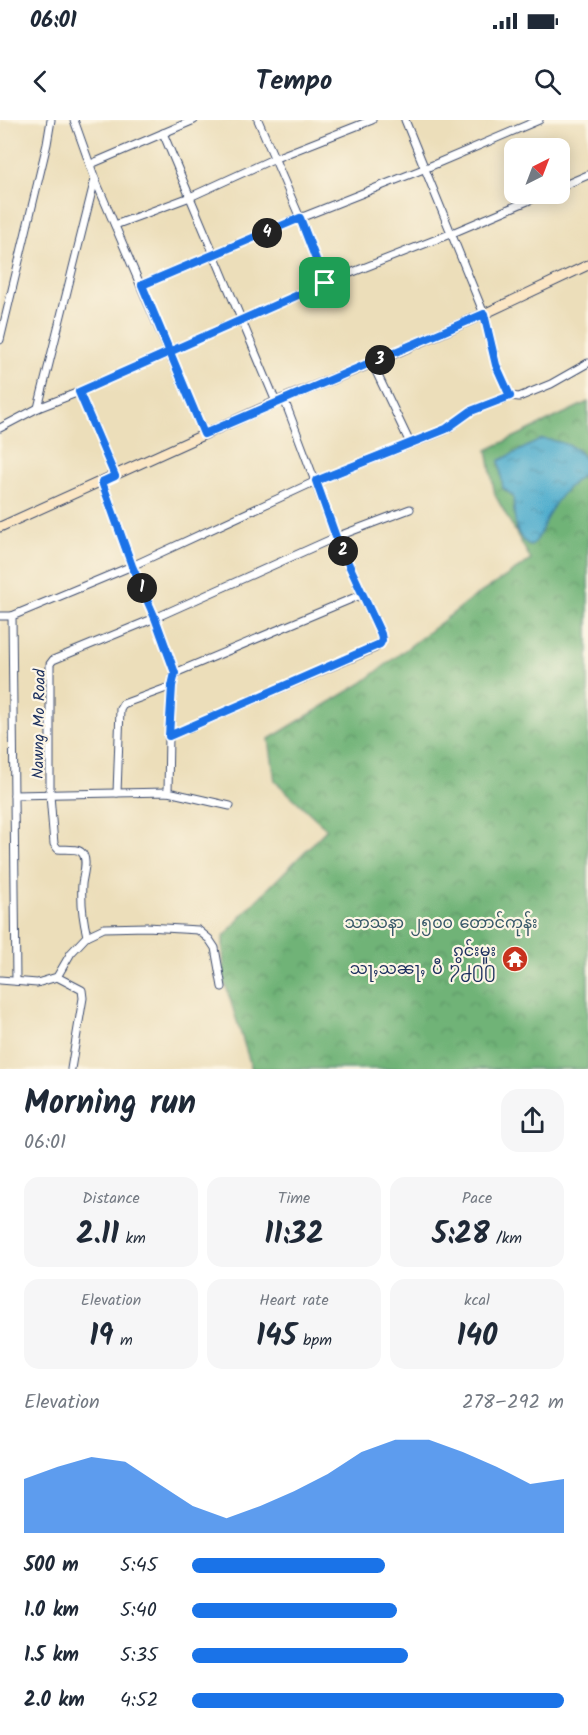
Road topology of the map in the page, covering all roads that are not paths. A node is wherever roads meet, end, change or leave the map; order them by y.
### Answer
1 (51, 120) edge
2 (74, 120) edge
3 (194, 120) edge
4 (258, 120) edge
5 (372, 120) edge
6 (405, 120) edge
7 (539, 120) edge
8 (164, 133) junction
9 (273, 159) junction
10 (91, 164) junction
11 (426, 168) junction
12 (588, 175) edge
13 (95, 179) junction
14 (570, 183) edge
15 (190, 197) junction
16 (520, 204) edge
17 (300, 218) junction
18 (115, 225) junction
19 (450, 234) junction
20 (215, 255) junction
21 (588, 265) edge
22 (325, 283) junction
23 (142, 285) junction
24 (3, 310) edge
25 (484, 314) junction
26 (242, 320) junction
27 (0, 340) edge
28 (169, 351) junction
29 (372, 363) junction
30 (588, 363) edge
31 (79, 392) junction
32 (510, 396) junction
33 (280, 401) junction
34 (38, 408) junction
35 (0, 428) edge
36 (204, 434) junction
37 (410, 443) junction
38 (115, 476) junction
39 (316, 481) junction
40 (102, 482) junction
41 (410, 509) dead end
42 (0, 527) edge
43 (336, 537) junction
44 (132, 566) junction
45 (363, 594) junction
46 (0, 616) edge
47 (12, 616) junction
48 (155, 618) junction
49 (175, 673) junction
50 (172, 686) junction
51 (169, 736) junction
52 (168, 792) junction
53 (117, 793) junction
54 (14, 795) junction
55 (50, 795) junction
56 (230, 806) dead end
57 (87, 936) junction
58 (57, 977) junction
59 (0, 980) edge
60 (16, 981) junction
61 (222, 987) dead end
62 (71, 1069) edge

1 - 24 street
2 - 10 street
3 - 8 street
4 - 9 street
5 - 9 street
6 - 11 street
7 - 11 street
8 - 10 street
8 - 15 street
9 - 15 street
9 - 17 street
10 - 13 street
11 - 17 street
11 - 19 street
12 - 14 street
13 - 18 street
13 - 34 street
15 - 18 street
15 - 20 street
16 - 19 street
17 - 20 street
17 - 22 street
18 - 23 street
19 - 22 street
19 - 25 street
20 - 23 street
20 - 26 street
21 - 25 street
22 - 26 street
23 - 28 street
24 - 27 street
25 - 29 street
25 - 32 street
26 - 28 street
26 - 33 street
28 - 31 street
28 - 36 street
29 - 33 street
29 - 37 street
30 - 32 street
31 - 34 street
31 - 38 street
32 - 37 street
33 - 36 street
33 - 39 street
34 - 35 street
36 - 38 street
37 - 39 street
38 - 40 street
39 - 43 street
39 - 44 street
40 - 42 street
40 - 44 street
41 - 43 street, Nawng Mo Road
43 - 45 street
43 - 48 street, Nawng Mo Road
44 - 47 street
44 - 48 street
45 - 49 street
45 - 51 street
46 - 47 street
47 - 54 street
48 - 49 street
48 - 55 street, Nawng Mo Road
49 - 50 street
50 - 51 street
50 - 53 street
51 - 52 street
52 - 53 street
52 - 56 street
53 - 55 street
54 - 55 street
54 - 60 street
55 - 57 street, Nawng Mo Road
57 - 58 street
57 - 61 street
58 - 60 street
58 - 62 street
59 - 60 street

